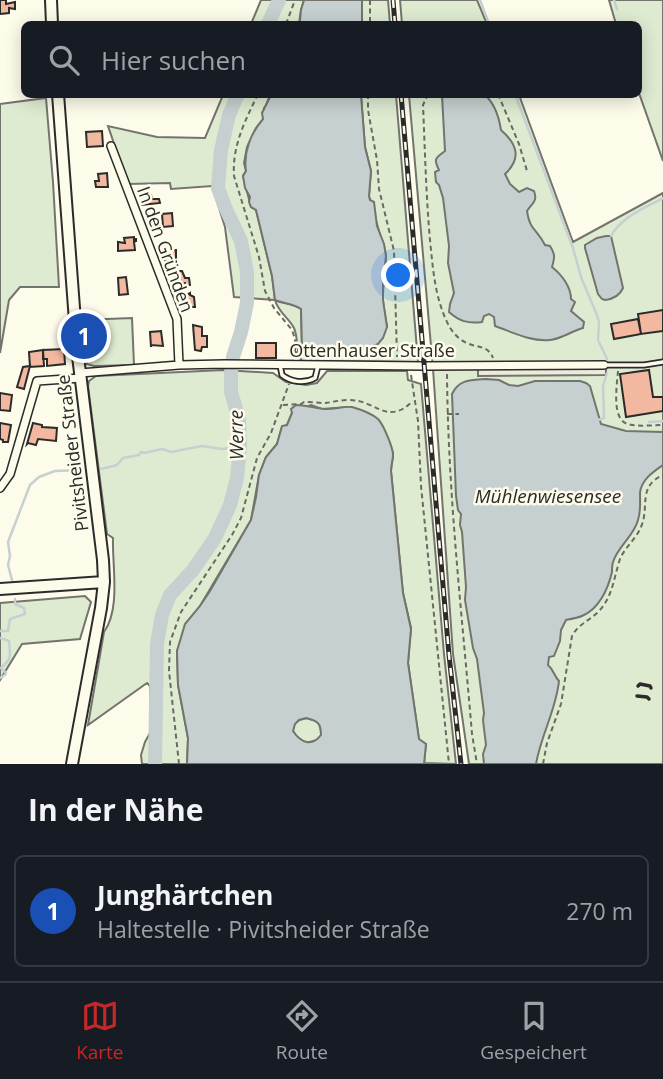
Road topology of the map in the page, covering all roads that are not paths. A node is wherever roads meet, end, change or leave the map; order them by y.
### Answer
1 (51, 0) edge
2 (52, 21) edge
3 (58, 98) edge
4 (111, 146) dead end
5 (663, 362) edge
6 (179, 365) junction
7 (280, 365) junction
8 (604, 365) joint
9 (318, 366) junction
10 (80, 375) junction
11 (0, 488) edge
12 (104, 582) junction
13 (0, 589) edge
14 (72, 764) edge

1 - 2 main road
3 - 10 main road, Pivitsheider Straße
4 - 6 street, In den Gründen
5 - 8 lane, Ottenhauser Straße
6 - 7 street, Ottenhauser Straße
6 - 10 street, Ottenhauser Straße
7 - 9 street, Ottenhauser Straße
7 - 9 lane
8 - 9 street, Ottenhauser Straße
10 - 11 street, Ottenhauser Straße
10 - 12 main road, Pivitsheider Straße
12 - 13 main road
12 - 14 main road, Pivitsheider Straße

